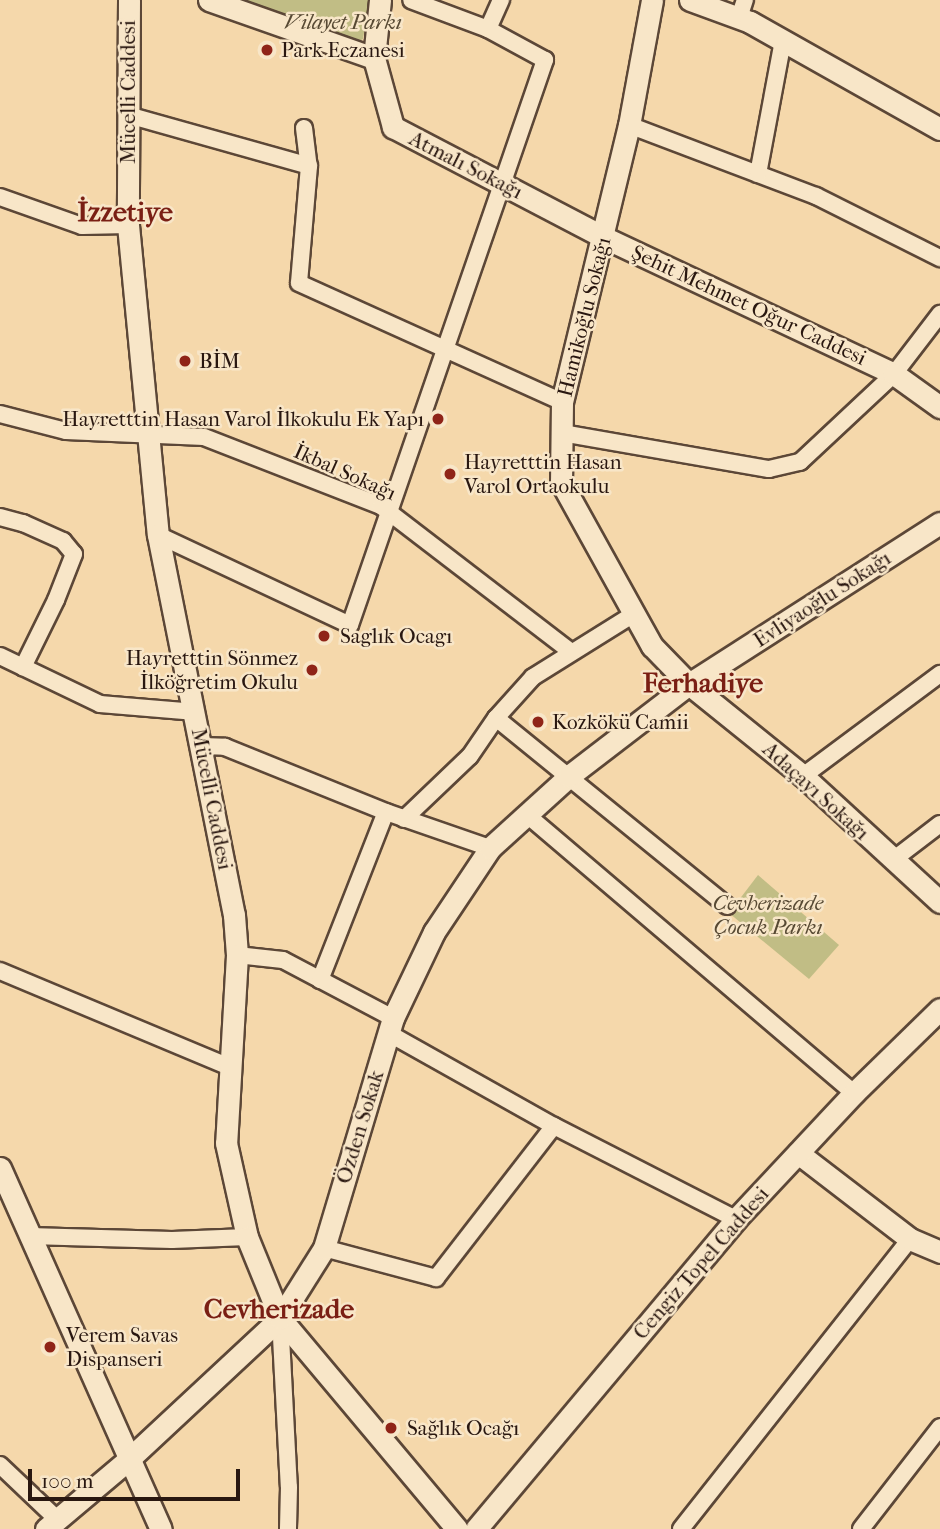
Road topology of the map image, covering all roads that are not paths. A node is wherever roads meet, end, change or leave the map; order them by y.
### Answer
1 (129, 0) edge
2 (209, 0) edge
3 (380, 0) edge
4 (411, 0) edge
5 (500, 0) edge
6 (652, 0) edge
7 (690, 0) edge
8 (742, 9) edge
9 (488, 29) junction
10 (783, 41) junction
11 (374, 58) junction
12 (128, 115) junction
13 (629, 124) junction
14 (304, 128) dead end
15 (940, 129) edge
16 (309, 166) junction
17 (758, 174) junction
18 (504, 185) junction
19 (0, 197) edge
20 (128, 225) junction
21 (603, 237) junction
22 (940, 258) edge
23 (940, 314) edge
24 (447, 347) junction
25 (894, 373) junction
26 (562, 401) junction
27 (940, 407) edge
28 (0, 414) edge
29 (147, 432) junction
30 (562, 433) junction
31 (391, 513) junction
32 (0, 517) edge
33 (940, 523) edge
34 (158, 535) junction
35 (634, 614) junction
36 (571, 652) junction
37 (0, 656) edge
38 (23, 667) junction
39 (940, 674) edge
40 (689, 684) junction
41 (196, 712) junction
42 (496, 718) junction
43 (202, 746) junction
44 (569, 776) junction
45 (803, 776) junction
46 (386, 812) junction
47 (526, 814) junction
48 (404, 819) junction
49 (940, 824) edge
50 (490, 848) junction
51 (893, 860) junction
52 (940, 902) edge
53 (727, 905) dead end
54 (237, 955) junction
55 (0, 971) edge
56 (320, 979) junction
57 (940, 1009) edge
58 (391, 1026) junction
59 (230, 1067) junction
60 (854, 1093) junction
61 (554, 1126) junction
62 (798, 1153) junction
63 (0, 1168) edge
64 (736, 1219) junction
65 (29, 1236) junction
66 (247, 1237) junction
67 (910, 1239) junction
68 (324, 1248) junction
69 (940, 1252) edge
70 (280, 1318) junction
71 (940, 1427) edge
72 (128, 1460) junction
73 (0, 1465) edge
74 (51, 1524) edge
75 (161, 1529) edge
76 (288, 1529) edge
77 (457, 1529) edge
78 (476, 1529) edge
79 (681, 1529) edge
80 (861, 1529) edge

1 - 12 main road, Mücelli Caddesi
2 - 11 main road
3 - 11 main road
4 - 9 street
5 - 9 street
6 - 13 main road, Hamikoğlu Sokağı
7 - 8 main road
8 - 10 main road
9 - 18 street
10 - 15 main road
10 - 17 street
11 - 18 main road, Atmalı Sokağı
12 - 16 street
12 - 20 main road, Mücelli Caddesi
13 - 17 street
13 - 21 main road, Hamikoğlu Sokağı
14 - 16 street
16 - 24 street
17 - 22 street
18 - 21 main road, Atmalı Sokağı
18 - 24 street
19 - 20 street
20 - 29 main road, Mücelli Caddesi
21 - 25 main road, Şehit Mehmet Oğur Caddesi
21 - 26 main road, Hamikoğlu Sokağı
23 - 25 street
24 - 26 street
24 - 31 street
25 - 27 main road, Şehit Mehmet Oğur Caddesi
25 - 30 street
26 - 30 main road, Hamikoğlu Sokağı
28 - 29 street, İkbal Sokağı
29 - 31 street, İkbal Sokağı
29 - 34 main road, Mücelli Caddesi
30 - 35 main road, Hamikoğlu Sokağı
31 - 34 street
31 - 36 street, İkbal Sokağı
32 - 38 street
33 - 40 main road, Evliyaoğlu Sokağı
34 - 41 main road, Mücelli Caddesi
35 - 36 street
35 - 40 main road, Hamikoğlu Sokağı
36 - 42 street
37 - 38 street
38 - 41 street
39 - 45 street
40 - 44 main road, Evliyaoğlu Sokağı
40 - 45 main road, Adaçayı Sokağı
41 - 43 main road, Mücelli Caddesi
42 - 44 street
42 - 48 street
43 - 46 street
43 - 54 main road, Mücelli Caddesi
44 - 47 main road, Özden Sokak
44 - 53 street
45 - 51 main road, Adaçayı Sokağı
46 - 48 street
46 - 56 street
47 - 50 main road, Özden Sokak
47 - 60 street
48 - 50 street
49 - 51 street
50 - 58 main road, Özden Sokak
51 - 52 main road, Adaçayı Sokağı
54 - 56 street
54 - 59 main road, Mücelli Caddesi
55 - 59 street
56 - 58 street
57 - 60 main road, Cengiz Topel Caddesi
58 - 61 street
58 - 68 main road, Özden Sokak
59 - 66 main road, Mücelli Caddesi
60 - 62 main road, Cengiz Topel Caddesi
61 - 64 street
61 - 68 street
62 - 64 main road, Cengiz Topel Caddesi
62 - 67 main road
63 - 65 main road
64 - 78 main road, Cengiz Topel Caddesi
65 - 66 street
65 - 72 main road
66 - 70 main road, Mücelli Caddesi
67 - 69 main road
67 - 79 street
68 - 70 main road, Özden Sokak
70 - 72 main road, Özden Sokak
70 - 76 street
70 - 77 main road, Mücelli Caddesi
71 - 80 street
72 - 74 main road, Özden Sokak
72 - 75 main road
73 - 74 street

